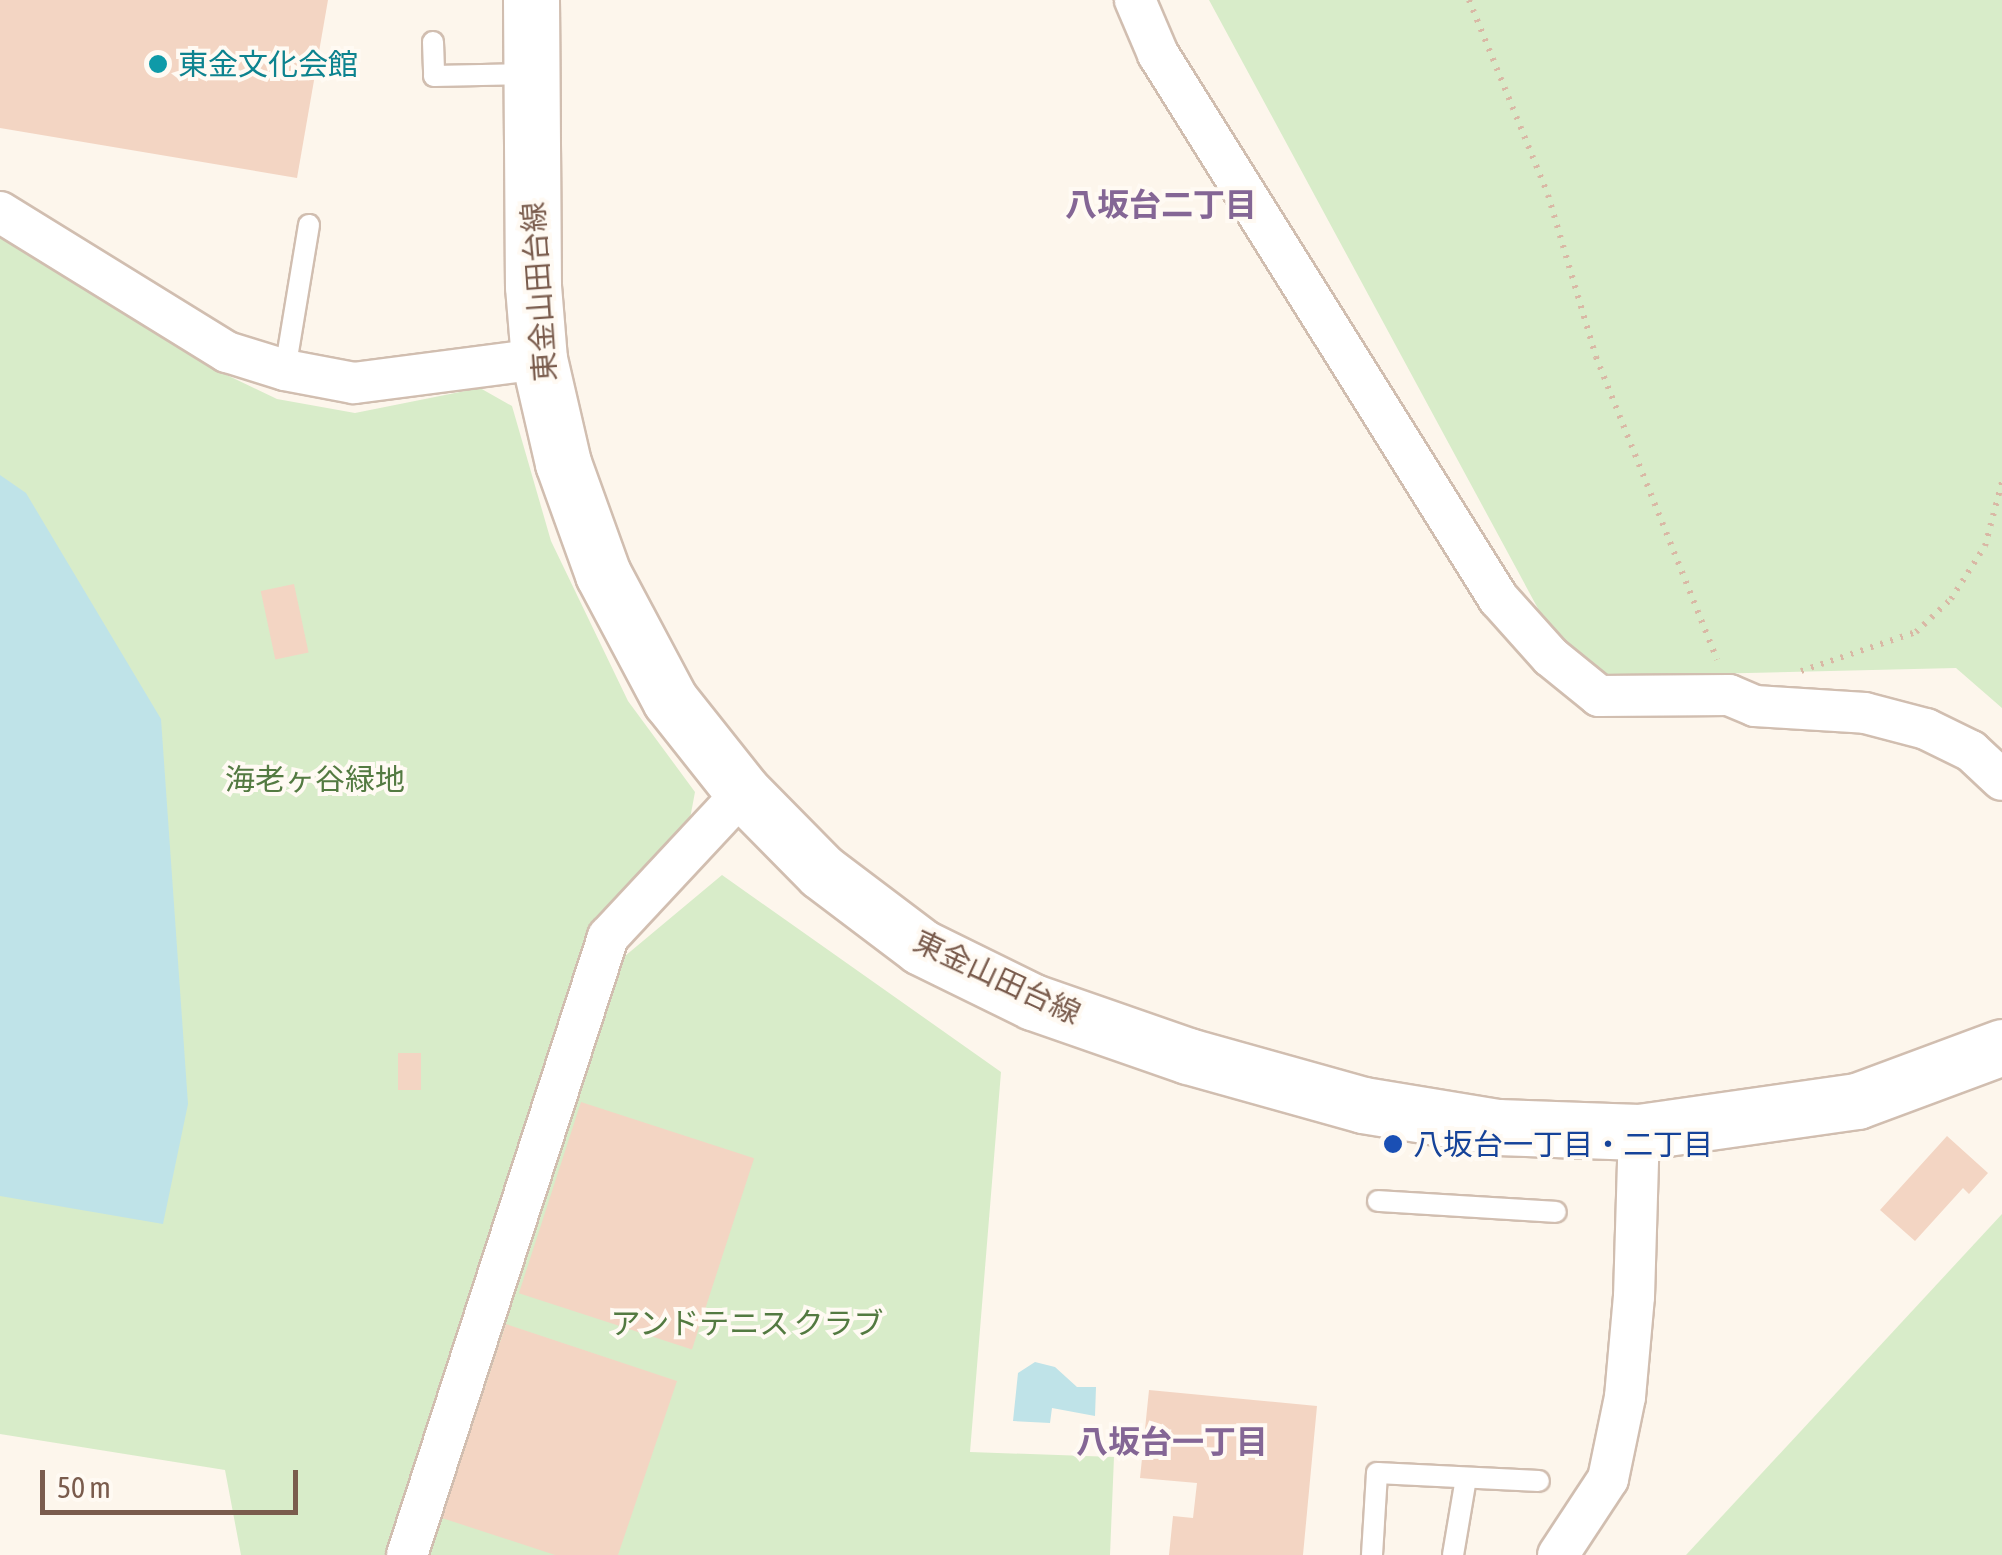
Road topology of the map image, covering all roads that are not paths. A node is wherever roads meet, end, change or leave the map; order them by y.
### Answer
1 (531, 0) edge
2 (1135, 0) edge
3 (434, 42) dead end
4 (531, 74) junction
5 (0, 212) edge
6 (308, 226) dead end
7 (538, 359) junction
8 (285, 370) junction
9 (2002, 780) edge
10 (743, 792) junction
11 (2002, 1047) edge
12 (1639, 1132) junction
13 (1378, 1201) dead end
14 (1556, 1212) dead end
15 (1466, 1478) junction
16 (1539, 1482) dead end
17 (407, 1555) edge
18 (1372, 1555) edge
19 (1453, 1555) edge
20 (1558, 1555) edge

1 - 4 main road, 東金山田台線
2 - 9 street
3 - 4 lane
4 - 7 main road, 東金山田台線
5 - 8 street
6 - 8 lane
7 - 8 street
7 - 10 main road, 東金山田台線
10 - 12 main road, 東金山田台線
10 - 17 street
11 - 12 main road, 東金山田台線
12 - 20 street
13 - 14 lane
15 - 16 lane
15 - 18 lane
15 - 19 lane

